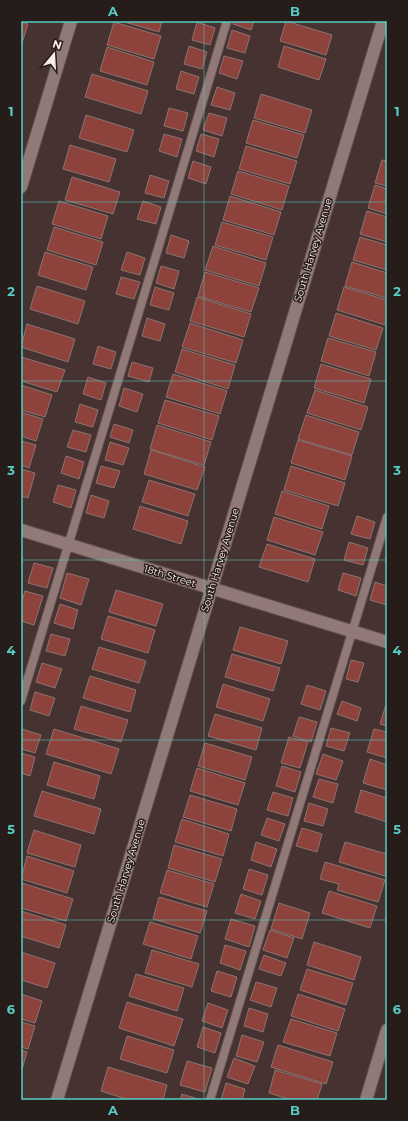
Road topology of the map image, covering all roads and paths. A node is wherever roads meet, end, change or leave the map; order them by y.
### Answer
1 (71, 21) edge
2 (227, 21) edge
3 (383, 21) edge
4 (21, 187) edge
5 (387, 518) edge
6 (21, 530) edge
7 (68, 545) junction
8 (211, 588) junction
9 (352, 631) junction
10 (387, 642) edge
11 (21, 701) edge
12 (387, 1030) edge
13 (57, 1100) edge
14 (210, 1100) edge
15 (366, 1100) edge

1 - 4 street
2 - 7 lane
3 - 8 street, South Harvey Avenue
5 - 9 lane
6 - 7 street, 18th Street
7 - 8 street, 18th Street
7 - 11 lane
8 - 9 street, 18th Street
8 - 13 street, South Harvey Avenue
9 - 10 street, 18th Street
9 - 14 lane
12 - 15 street

